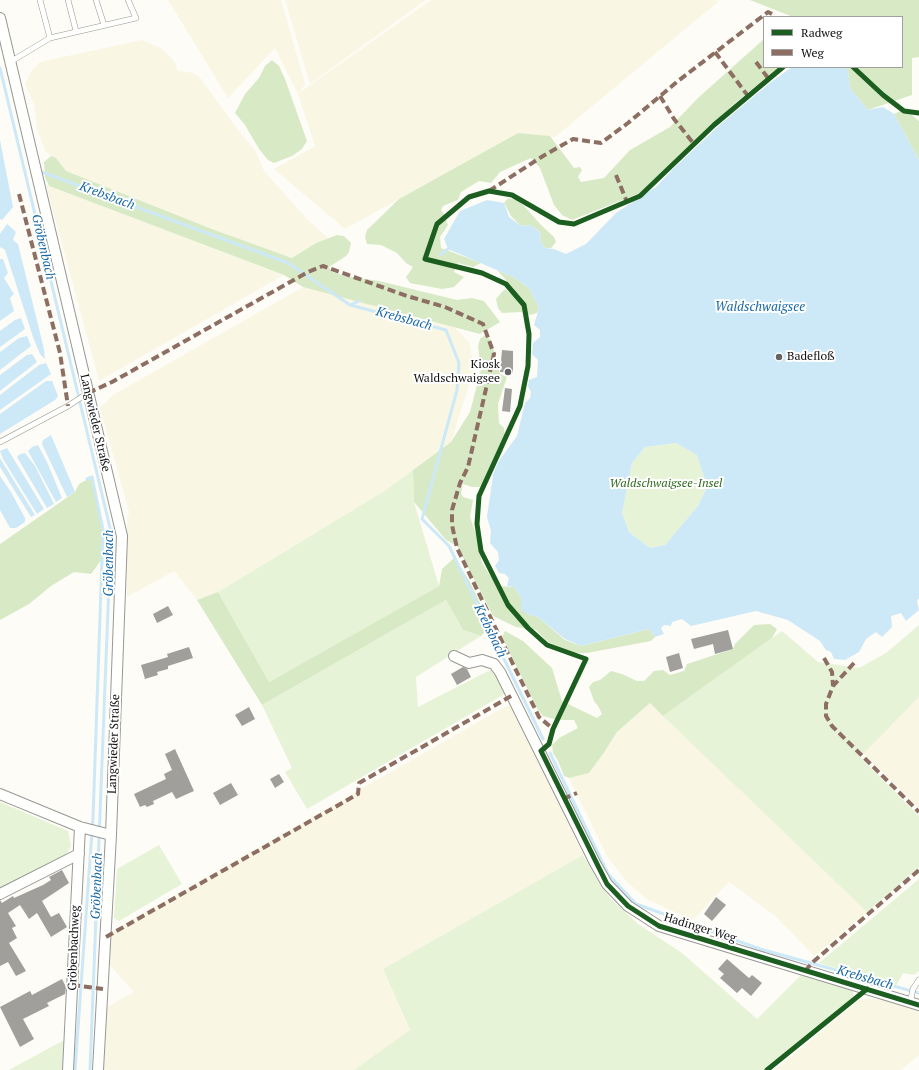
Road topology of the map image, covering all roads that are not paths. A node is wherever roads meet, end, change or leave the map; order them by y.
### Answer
1 (40, 0) edge
2 (68, 0) edge
3 (96, 0) edge
4 (128, 0) edge
5 (0, 18) edge
6 (104, 25) junction
7 (76, 31) junction
8 (50, 38) junction
9 (9, 62) junction
10 (86, 395) junction
11 (0, 442) edge
12 (454, 656) dead end
13 (0, 794) edge
14 (80, 827) junction
15 (111, 835) junction
16 (79, 854) junction
17 (0, 894) edge
18 (919, 980) edge
19 (913, 998) edge
20 (68, 1070) edge
21 (98, 1070) edge

1 - 8 lane
2 - 7 lane
3 - 6 lane
4 - 6 lane
5 - 9 street, Langwieder Straße
6 - 7 lane
7 - 8 lane
8 - 9 lane
9 - 10 street, Langwieder Straße
10 - 11 lane
10 - 15 street, Langwieder Straße
12 - 19 street, Hadinger Weg
13 - 14 street
14 - 15 street
14 - 16 street, Gröbenbachweg
15 - 21 street, Langwieder Straße
16 - 17 street
16 - 20 street, Gröbenbachweg
18 - 19 lane

